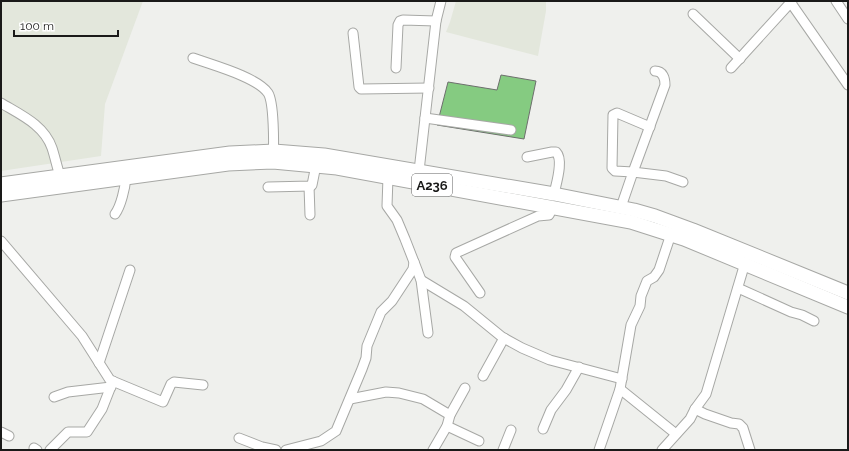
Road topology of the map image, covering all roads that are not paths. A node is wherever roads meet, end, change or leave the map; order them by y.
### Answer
1 (441, 1) edge
2 (836, 1) edge
3 (792, 2) edge
4 (693, 14) dead end
5 (848, 19) edge
6 (436, 21) junction
7 (353, 33) dead end
8 (193, 58) dead end
9 (740, 58) junction
10 (396, 68) dead end
11 (731, 68) dead end
12 (655, 70) dead end
13 (848, 85) edge
14 (429, 88) junction
15 (1, 103) edge
16 (425, 118) junction
17 (650, 127) junction
18 (511, 130) dead end
19 (273, 157) junction
20 (527, 158) dead end
21 (316, 165) junction
22 (419, 171) junction
23 (633, 172) junction
24 (60, 176) junction
25 (126, 177) junction
26 (388, 177) junction
27 (683, 182) dead end
28 (1, 184) edge
29 (309, 186) junction
30 (268, 187) dead end
31 (1, 195) edge
32 (553, 203) junction
33 (621, 207) junction
34 (115, 214) dead end
35 (310, 215) dead end
36 (632, 216) junction
37 (671, 234) junction
38 (1, 241) edge
39 (414, 262) junction
40 (745, 263) junction
41 (130, 270) dead end
42 (422, 280) junction
43 (738, 288) junction
44 (480, 293) dead end
45 (848, 293) edge
46 (848, 307) edge
47 (814, 321) dead end
48 (428, 332) dead end
49 (504, 338) junction
50 (99, 363) junction
51 (579, 367) junction
52 (483, 376) dead end
53 (622, 379) junction
54 (112, 384) junction
55 (203, 385) dead end
56 (464, 388) dead end
57 (620, 389) junction
58 (54, 397) dead end
59 (350, 399) junction
60 (695, 409) junction
61 (450, 415) junction
62 (447, 426) junction
63 (543, 429) dead end
64 (511, 430) dead end
65 (676, 434) junction
66 (239, 438) dead end
67 (479, 441) dead end
68 (50, 450) edge
69 (276, 450) edge
70 (286, 450) edge
71 (433, 450) edge
72 (503, 450) edge
73 (599, 450) edge
74 (662, 450) edge
75 (750, 450) edge

1 - 6 street
2 - 5 street
3 - 9 street
3 - 13 street
4 - 9 street
6 - 10 street
6 - 14 street
7 - 14 street
8 - 19 street
9 - 11 street
12 - 17 street
14 - 16 street
15 - 24 street
16 - 18 street
16 - 22 street
17 - 23 street
17 - 23 street
19 - 21 highway, A236
19 - 22 highway, A236
19 - 24 highway, A236
19 - 25 highway, A236
20 - 32 street
21 - 26 highway, A236
21 - 29 street
22 - 32 highway, A236
23 - 27 street
23 - 33 street
24 - 28 highway, A236
25 - 31 highway, A236
25 - 34 street
26 - 32 highway, A236
26 - 39 street
29 - 30 street
29 - 35 street
32 - 33 highway, A236
32 - 36 highway, A236
32 - 44 street
33 - 36 highway, A236
36 - 37 highway, A236
36 - 45 highway, A236
37 - 40 highway, A236
37 - 53 street
38 - 50 street
39 - 42 street
39 - 59 street
40 - 43 street
40 - 46 highway, A236
41 - 50 street
42 - 48 street
42 - 49 street
43 - 47 street
43 - 60 street
49 - 51 street
49 - 52 street
50 - 54 street
51 - 53 street
51 - 63 street
53 - 57 street
54 - 55 street
54 - 58 street
54 - 68 street
56 - 61 street
57 - 65 street
57 - 73 street
59 - 61 street
59 - 70 street
60 - 65 street
60 - 75 street
61 - 62 street
62 - 67 street
62 - 71 street
64 - 72 street
65 - 74 street
66 - 69 street

